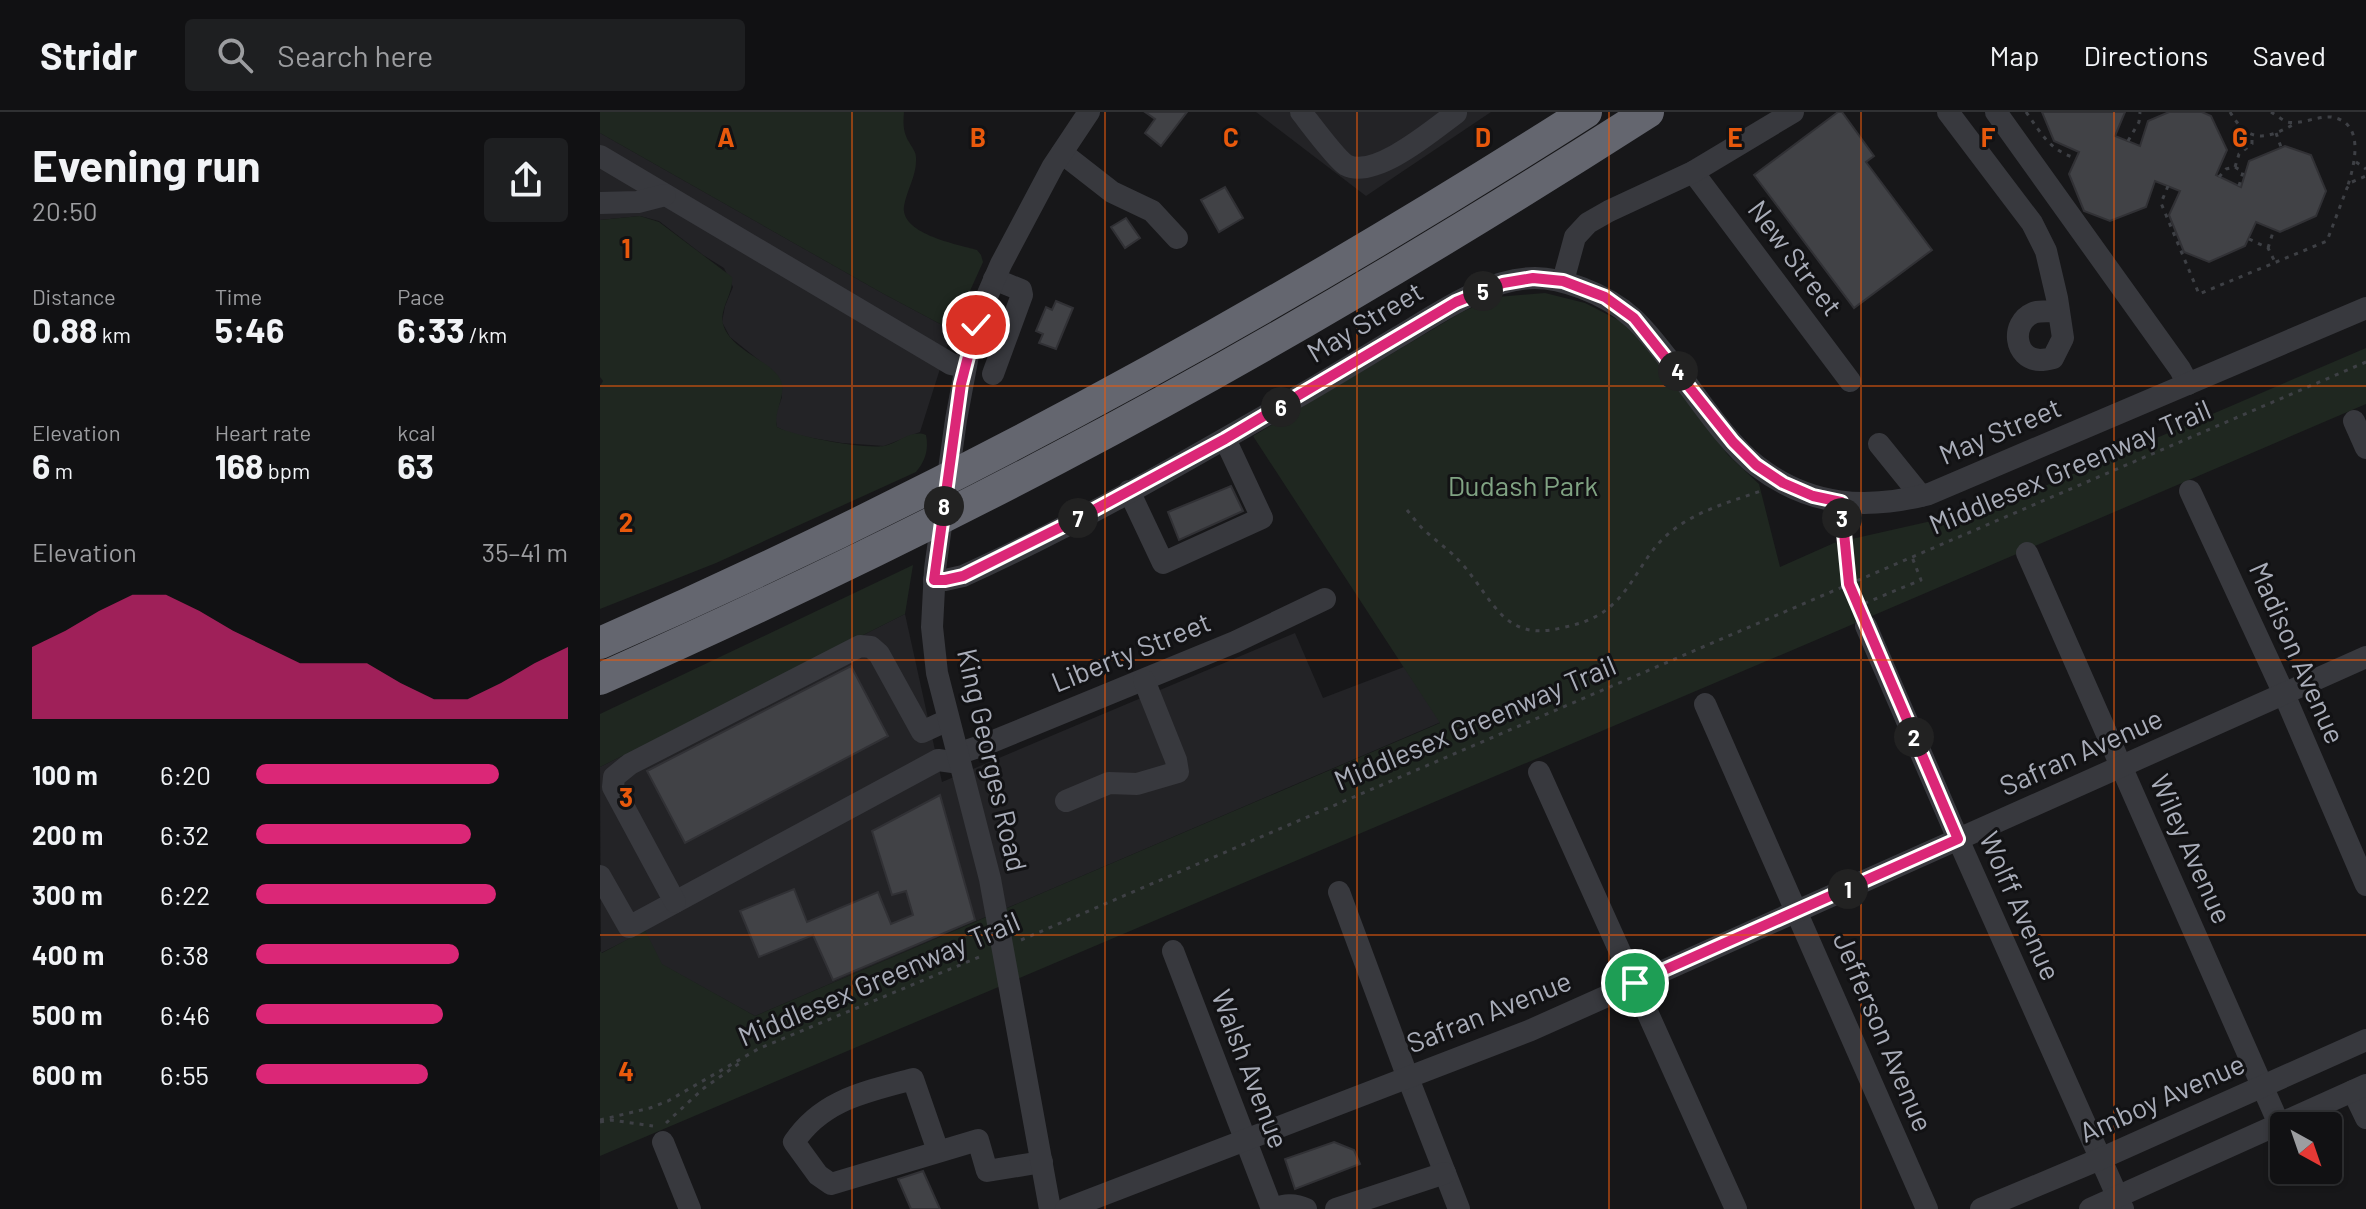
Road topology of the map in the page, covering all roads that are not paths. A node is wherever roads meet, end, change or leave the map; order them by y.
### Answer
1 (1089, 112) edge
2 (1301, 112) edge
3 (1456, 112) edge
4 (1586, 112) edge
5 (1648, 112) edge
6 (1793, 112) edge
7 (1948, 112) edge
8 (1996, 112) edge
9 (1062, 153) junction
10 (600, 156) edge
11 (1693, 172) junction
12 (600, 189) edge
13 (665, 195) junction
14 (623, 202) junction
15 (600, 203) edge
16 (1177, 238) dead end
17 (994, 279) junction
18 (1563, 281) junction
19 (2366, 308) edge
20 (2058, 311) dead end
21 (965, 367) junction
22 (993, 374) dead end
23 (1850, 381) dead end
24 (2188, 384) junction
25 (2354, 421) dead end
26 (1225, 439) junction
27 (1879, 444) dead end
28 (2366, 448) edge
29 (1129, 491) junction
30 (2190, 491) dead end
31 (1921, 496) junction
32 (2027, 553) dead end
33 (935, 575) junction
34 (1325, 599) dead end
35 (1862, 616) road end
36 (600, 643) edge
37 (2366, 657) edge
38 (600, 679) edge
39 (1144, 680) junction
40 (2284, 694) junction
41 (1705, 704) dead end
42 (948, 720) junction
43 (958, 758) junction
44 (2122, 766) junction
45 (1539, 772) dead end
46 (1066, 801) dead end
47 (1958, 839) junction
48 (600, 876) edge
49 (2366, 885) edge
50 (1339, 892) dead end
51 (675, 902) junction
52 (1798, 911) junction
53 (1173, 951) dead end
54 (1635, 983) junction
55 (2366, 1040) edge
56 (1408, 1078) junction
57 (2262, 1086) junction
58 (2359, 1088) edge
59 (2274, 1112) edge
60 (2306, 1112) edge
61 (2366, 1118) edge
62 (2270, 1128) edge
63 (1245, 1140) junction
64 (663, 1142) dead end
65 (938, 1151) junction
66 (2100, 1159) junction
67 (1042, 1162) junction
68 (1435, 1176) junction
69 (1374, 1203) edge
70 (2120, 1203) edge
71 (690, 1209) edge
72 (1050, 1209) edge
73 (1066, 1209) edge
74 (1272, 1209) edge
75 (1306, 1209) edge
76 (1336, 1209) edge
77 (1459, 1209) edge
78 (1736, 1209) edge
79 (1927, 1209) edge
80 (1981, 1209) edge
81 (2090, 1209) edge

1 - 9 street, King Georges Road
2 - 3 street
4 - 36 highway
5 - 38 highway
6 - 11 street
7 - 20 street
8 - 24 street
9 - 16 street
9 - 17 street, King Georges Road
10 - 13 street
11 - 18 street
11 - 23 street, New Street
12 - 14 street
13 - 14 street
13 - 21 street
14 - 15 street
17 - 21 street, King Georges Road
17 - 22 street
18 - 26 street, May Street
18 - 31 street, May Street
19 - 24 street, May Street
21 - 33 street, King Georges Road
24 - 31 street, May Street
25 - 28 street
26 - 29 street, May Street
26 - 29 street
27 - 31 street
29 - 33 street, May Street
30 - 40 street, Madison Avenue
32 - 44 street, Wiley Avenue
33 - 42 street, King Georges Road
34 - 39 street, Liberty Street
35 - 47 street, Wolff Avenue
37 - 40 street, Safran Avenue
39 - 43 street, Liberty Street
39 - 46 street
40 - 44 street, Safran Avenue
40 - 49 street, Madison Avenue
41 - 52 street, Jefferson Avenue
42 - 43 street, King Georges Road
42 - 51 street
43 - 51 street, Liberty Street
43 - 67 street, King Georges Road
44 - 47 street, Safran Avenue
44 - 57 street, Wiley Avenue
45 - 54 street
47 - 52 street, Safran Avenue
47 - 66 street, Wolff Avenue
48 - 51 street, Liberty Street
50 - 56 street
52 - 54 street, Safran Avenue
52 - 79 street, Jefferson Avenue
53 - 63 street, Walsh Avenue
54 - 56 street, Safran Avenue
54 - 78 street
55 - 57 street, Amboy Avenue
56 - 63 street, Safran Avenue
56 - 68 street
57 - 59 street, Wiley Avenue
57 - 66 street, Amboy Avenue
58 - 60 street
58 - 61 street
62 - 70 street
63 - 73 street, Safran Avenue
63 - 74 street, Walsh Avenue
64 - 71 street
65 - 65 street
65 - 67 street
66 - 70 street, Wolff Avenue
66 - 80 street, Amboy Avenue
67 - 72 street, King Georges Road
68 - 69 street
68 - 77 street
69 - 76 street
70 - 81 street
74 - 75 street

